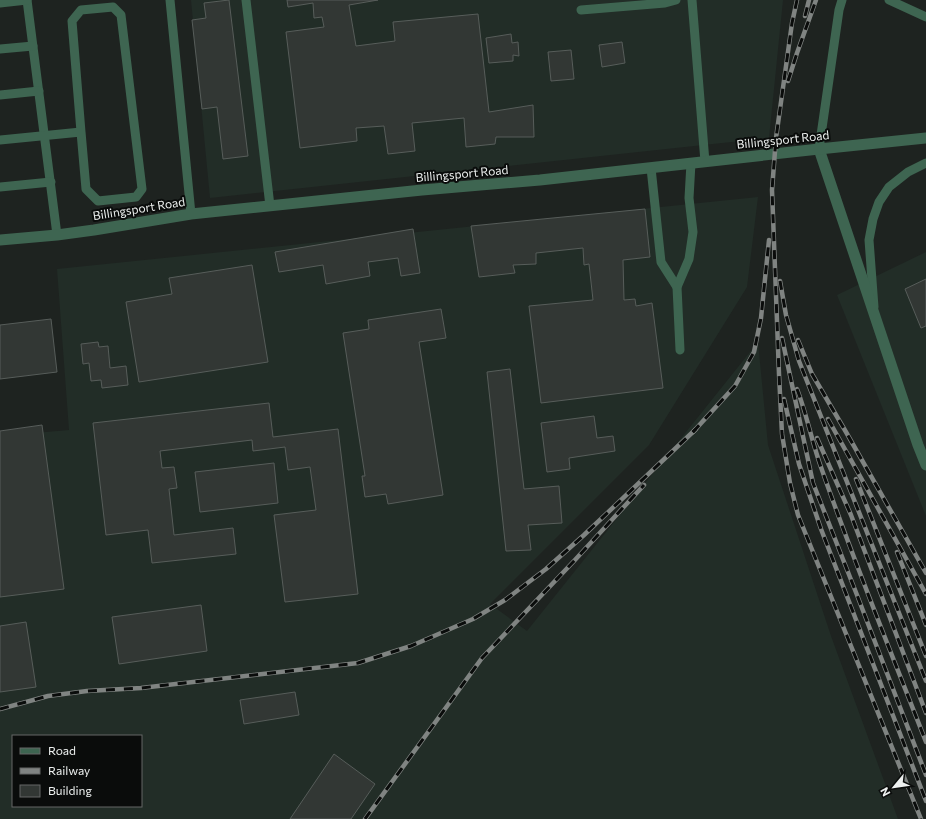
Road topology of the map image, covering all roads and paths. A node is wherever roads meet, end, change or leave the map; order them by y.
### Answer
1 (27, 0) edge
2 (170, 0) edge
3 (246, 0) edge
4 (676, 0) edge
5 (692, 0) edge
6 (842, 0) edge
7 (889, 0) edge
8 (0, 3) edge
9 (581, 10) dead end
10 (926, 17) edge
11 (33, 46) junction
12 (0, 50) edge
13 (39, 91) junction
14 (0, 95) edge
15 (82, 132) junction
16 (45, 135) junction
17 (926, 138) edge
18 (0, 140) edge
19 (819, 148) junction
20 (705, 162) junction
21 (691, 163) junction
22 (926, 163) edge
23 (651, 168) junction
24 (51, 182) junction
25 (0, 187) edge
26 (270, 206) junction
27 (191, 214) junction
28 (57, 235) junction
29 (0, 240) edge
30 (677, 287) junction
31 (875, 316) junction
32 (680, 350) dead end
33 (926, 465) edge

1 - 8 lane
1 - 11 lane
2 - 27 lane
3 - 26 lane
4 - 9 lane
5 - 20 lane
6 - 19 lane
7 - 10 lane
11 - 12 lane
11 - 13 lane
13 - 14 lane
13 - 16 lane
15 - 15 lane
15 - 16 lane
16 - 18 lane
16 - 24 lane
17 - 19 street, Billingsport Road
19 - 20 street, Billingsport Road
19 - 31 street
20 - 21 street, Billingsport Road
21 - 23 street, Billingsport Road
21 - 30 lane
22 - 31 lane
23 - 26 street, Billingsport Road
23 - 30 lane
24 - 25 lane
24 - 28 lane
26 - 27 street, Billingsport Road
27 - 28 street, Billingsport Road
28 - 29 street, Billingsport Road
30 - 32 lane
31 - 33 street

